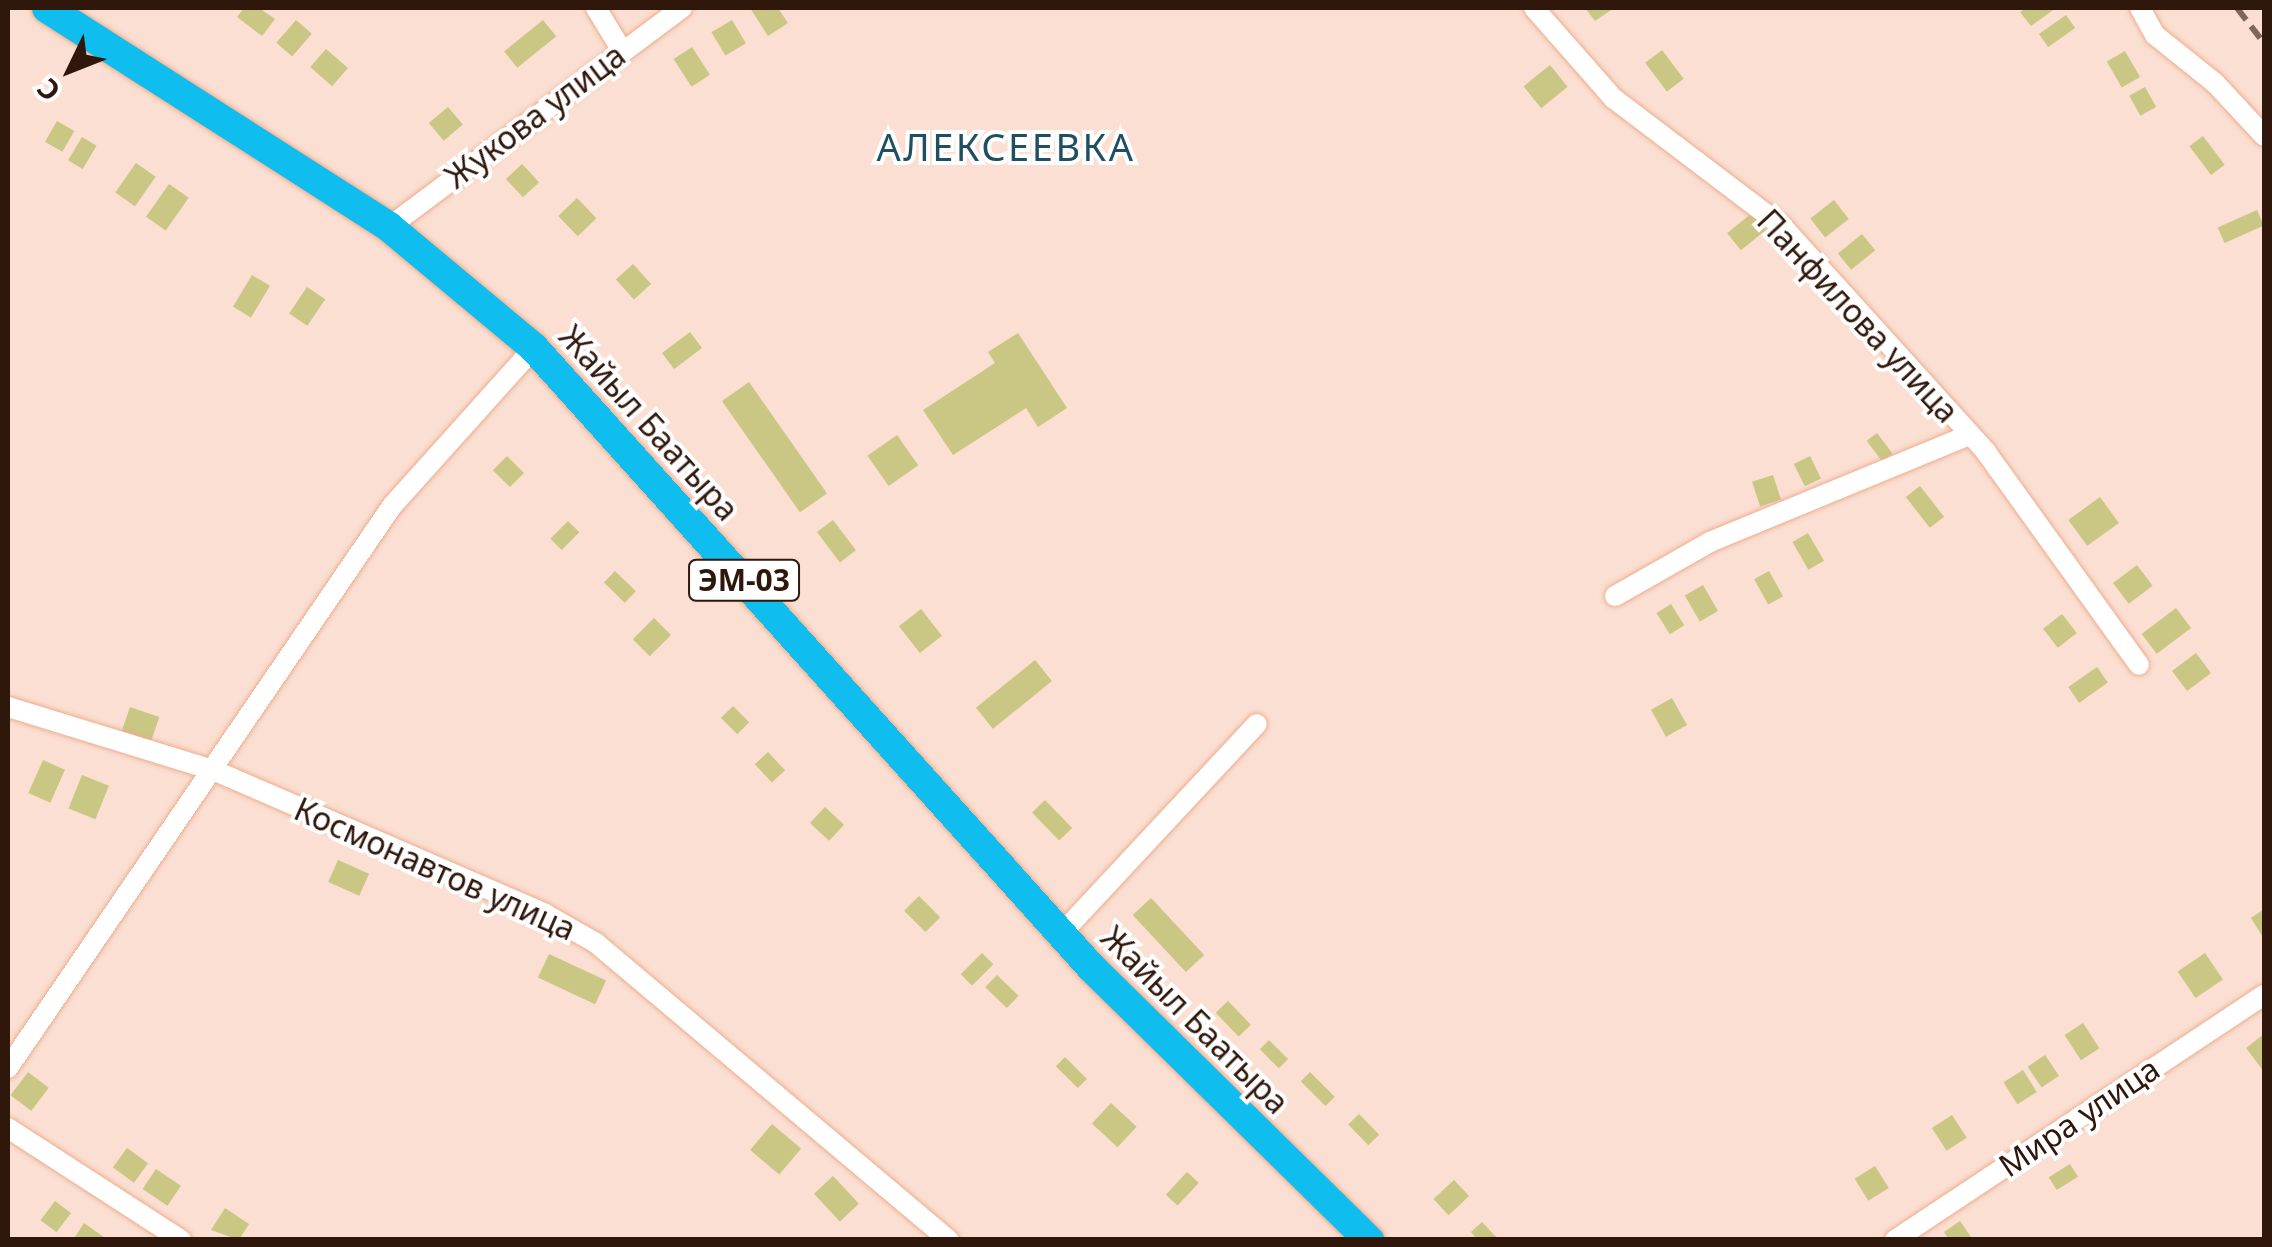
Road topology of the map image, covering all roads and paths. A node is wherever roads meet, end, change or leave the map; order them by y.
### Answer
1 (47, 8) edge
2 (596, 8) edge
3 (682, 8) edge
4 (1534, 8) edge
5 (2140, 8) edge
6 (620, 49) junction
7 (2264, 136) edge
8 (389, 227) junction
9 (534, 348) junction
10 (1970, 435) junction
11 (1616, 596) dead end
12 (2139, 665) dead end
13 (8, 707) edge
14 (1257, 724) dead end
15 (214, 770) junction
16 (1061, 934) junction
17 (2264, 995) edge
18 (8, 1068) edge
19 (8, 1128) edge
20 (182, 1240) edge
21 (949, 1240) edge
22 (1369, 1240) edge
23 (1895, 1240) edge

1 - 8 highway, Жайыл Баатыра / ЭМ-03
2 - 6 street
3 - 6 street, Жукова улица
4 - 10 street, Панфилова улица
5 - 7 street
6 - 8 street, Жукова улица
8 - 9 highway, Жайыл Баатыра / ЭМ-03
9 - 15 street
9 - 16 highway, Жайыл Баатыра / ЭМ-03
10 - 11 street
10 - 12 street, Панфилова улица
13 - 15 street, Космонавтов улица
14 - 16 street
15 - 18 street
15 - 21 street, Космонавтов улица
16 - 22 highway, Жайыл Баатыра / ЭМ-03
17 - 23 street, Мира улица
19 - 20 street

